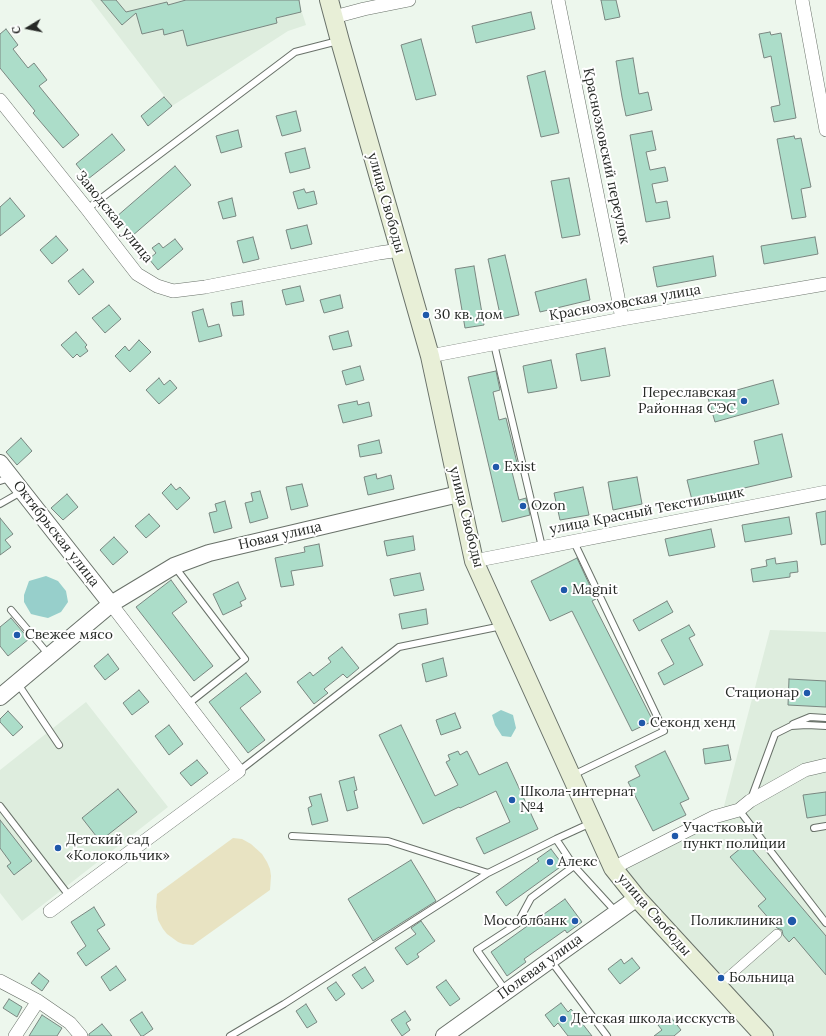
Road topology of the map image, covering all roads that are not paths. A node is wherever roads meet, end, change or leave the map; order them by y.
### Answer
1 (409, 0) edge
2 (558, 0) edge
3 (802, 0) edge
4 (331, 12) edge
5 (340, 41) junction
6 (0, 100) edge
7 (826, 130) edge
8 (87, 209) junction
9 (400, 250) junction
10 (826, 284) edge
11 (622, 319) junction
12 (494, 344) junction
13 (430, 356) junction
14 (0, 463) edge
15 (6, 479) edge
16 (22, 491) junction
17 (826, 492) edge
18 (459, 494) junction
19 (0, 504) edge
20 (574, 542) junction
21 (542, 547) junction
22 (474, 561) junction
23 (174, 566) junction
24 (111, 604) junction
25 (12, 610) dead end
26 (504, 626) junction
27 (49, 655) junction
28 (17, 683) junction
29 (0, 697) edge
30 (188, 704) junction
31 (826, 718) edge
32 (791, 726) junction
33 (826, 726) edge
34 (59, 745) dead end
35 (826, 765) edge
36 (239, 771) junction
37 (572, 776) junction
38 (750, 802) junction
39 (0, 806) edge
40 (739, 810) junction
41 (592, 822) junction
42 (826, 826) edge
43 (814, 828) dead end
44 (292, 836) dead end
45 (556, 838) junction
46 (574, 866) junction
47 (613, 868) junction
48 (488, 873) junction
49 (70, 897) junction
50 (637, 898) junction
51 (50, 911) dead end
52 (616, 912) junction
53 (826, 923) edge
54 (777, 934) dead end
55 (550, 960) junction
56 (0, 981) edge
57 (718, 986) junction
58 (506, 991) junction
59 (38, 1001) junction
60 (15, 1036) edge
61 (80, 1036) edge
62 (230, 1036) edge
63 (444, 1036) edge
64 (607, 1036) edge
65 (764, 1036) edge

1 - 4 street
2 - 11 street, Красноэховский переулок
3 - 7 street
4 - 5 main road, улица Свободы
5 - 8 lane
5 - 9 main road, улица Свободы
6 - 8 street, Заводская улица
8 - 9 street, Заводская улица
9 - 13 main road, улица Свободы
10 - 11 street, Красноэховская улица
11 - 12 street, Красноэховская улица
12 - 13 street, Красноэховская улица
12 - 21 lane
13 - 18 main road, улица Свободы
14 - 15 street, Октябрьская улица
15 - 16 street, Октябрьская улица
16 - 19 lane
16 - 24 street, Октябрьская улица
17 - 20 street, улица Красный Текстильщик
18 - 22 main road, улица Свободы
18 - 23 street, Новая улица
20 - 21 street, улица Красный Текстильщик
20 - 37 lane
21 - 22 street, улица Красный Текстильщик
22 - 26 main road, улица Свободы
23 - 24 street, Новая улица
23 - 30 lane
24 - 27 street, Новая улица
24 - 30 street
25 - 27 lane
26 - 36 lane
26 - 37 main road, улица Свободы
27 - 28 street, Новая улица
28 - 29 street, Новая улица
28 - 34 lane
30 - 36 street
31 - 32 lane
32 - 33 lane
32 - 38 lane
35 - 38 street
36 - 49 street
37 - 41 main road, улица Свободы
38 - 40 street
39 - 49 lane
40 - 47 street
40 - 53 lane
41 - 45 lane
41 - 47 main road, улица Свободы
42 - 43 lane
44 - 48 lane
45 - 46 lane
45 - 48 lane
46 - 52 lane
46 - 58 lane
47 - 50 main road, улица Свободы
48 - 62 lane
49 - 51 street
50 - 52 street, Полевая улица
50 - 57 main road, улица Свободы
52 - 55 street, Полевая улица
54 - 57 street
55 - 58 street, Полевая улица
55 - 64 lane
56 - 59 street
57 - 65 main road, улица Свободы
58 - 63 street, Полевая улица
59 - 60 street
59 - 61 street

